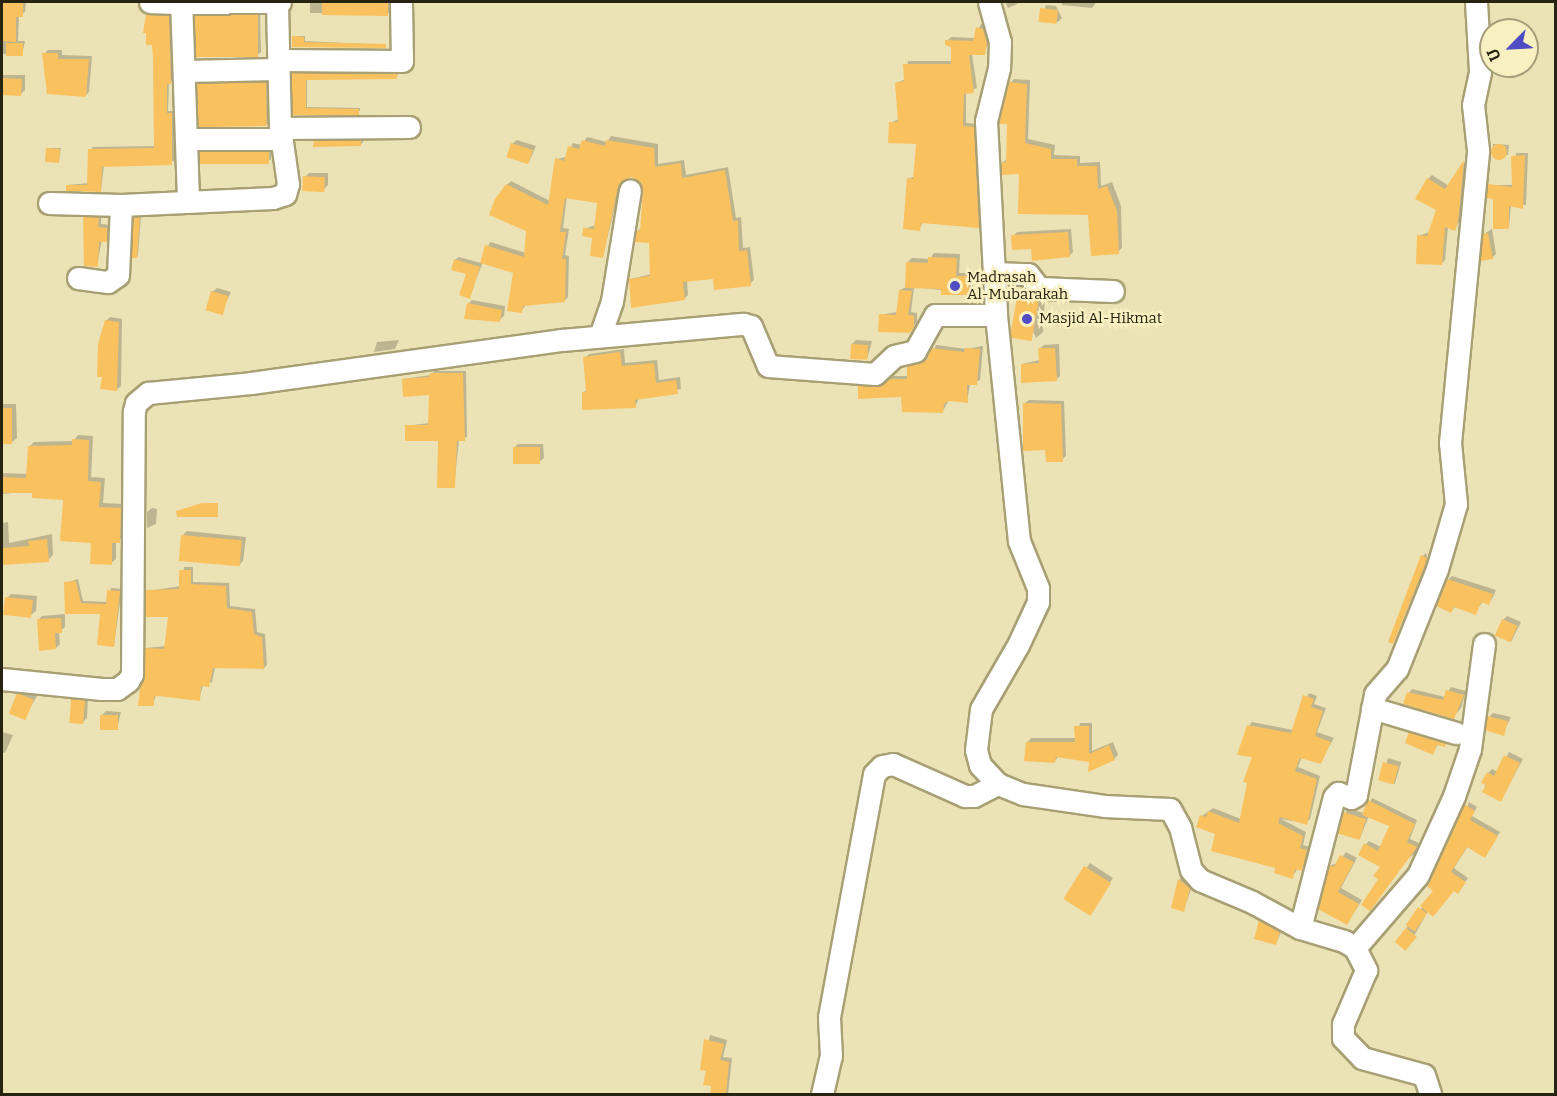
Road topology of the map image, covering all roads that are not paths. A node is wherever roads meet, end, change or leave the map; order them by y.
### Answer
1 (150, 2) edge
2 (278, 2) edge
3 (401, 2) edge
4 (989, 2) edge
5 (1476, 2) edge
6 (181, 3) junction
7 (277, 65) junction
8 (185, 70) junction
9 (409, 127) dead end
10 (281, 134) junction
11 (186, 139) junction
12 (630, 190) dead end
13 (188, 199) junction
14 (49, 203) dead end
15 (121, 205) junction
16 (994, 273) junction
17 (78, 278) dead end
18 (1113, 291) dead end
19 (996, 315) junction
20 (600, 336) junction
21 (1484, 644) dead end
22 (2, 678) edge
23 (1372, 708) junction
24 (1456, 733) dead end
25 (998, 784) junction
26 (1300, 928) junction
27 (1355, 948) junction
28 (822, 1095) edge
29 (1430, 1095) edge

1 - 6 street
2 - 6 street
2 - 7 street
3 - 7 street
4 - 16 street
5 - 23 street
6 - 8 street
7 - 8 street
7 - 10 street
8 - 11 street
9 - 10 street
10 - 11 street
10 - 13 street
11 - 13 street
12 - 20 street
13 - 15 street
14 - 15 street
15 - 17 street
16 - 18 street
16 - 19 street
19 - 20 street
19 - 25 street
20 - 22 street
21 - 27 street
23 - 24 street
23 - 26 street
25 - 26 street
25 - 28 street
26 - 27 street
27 - 29 street

